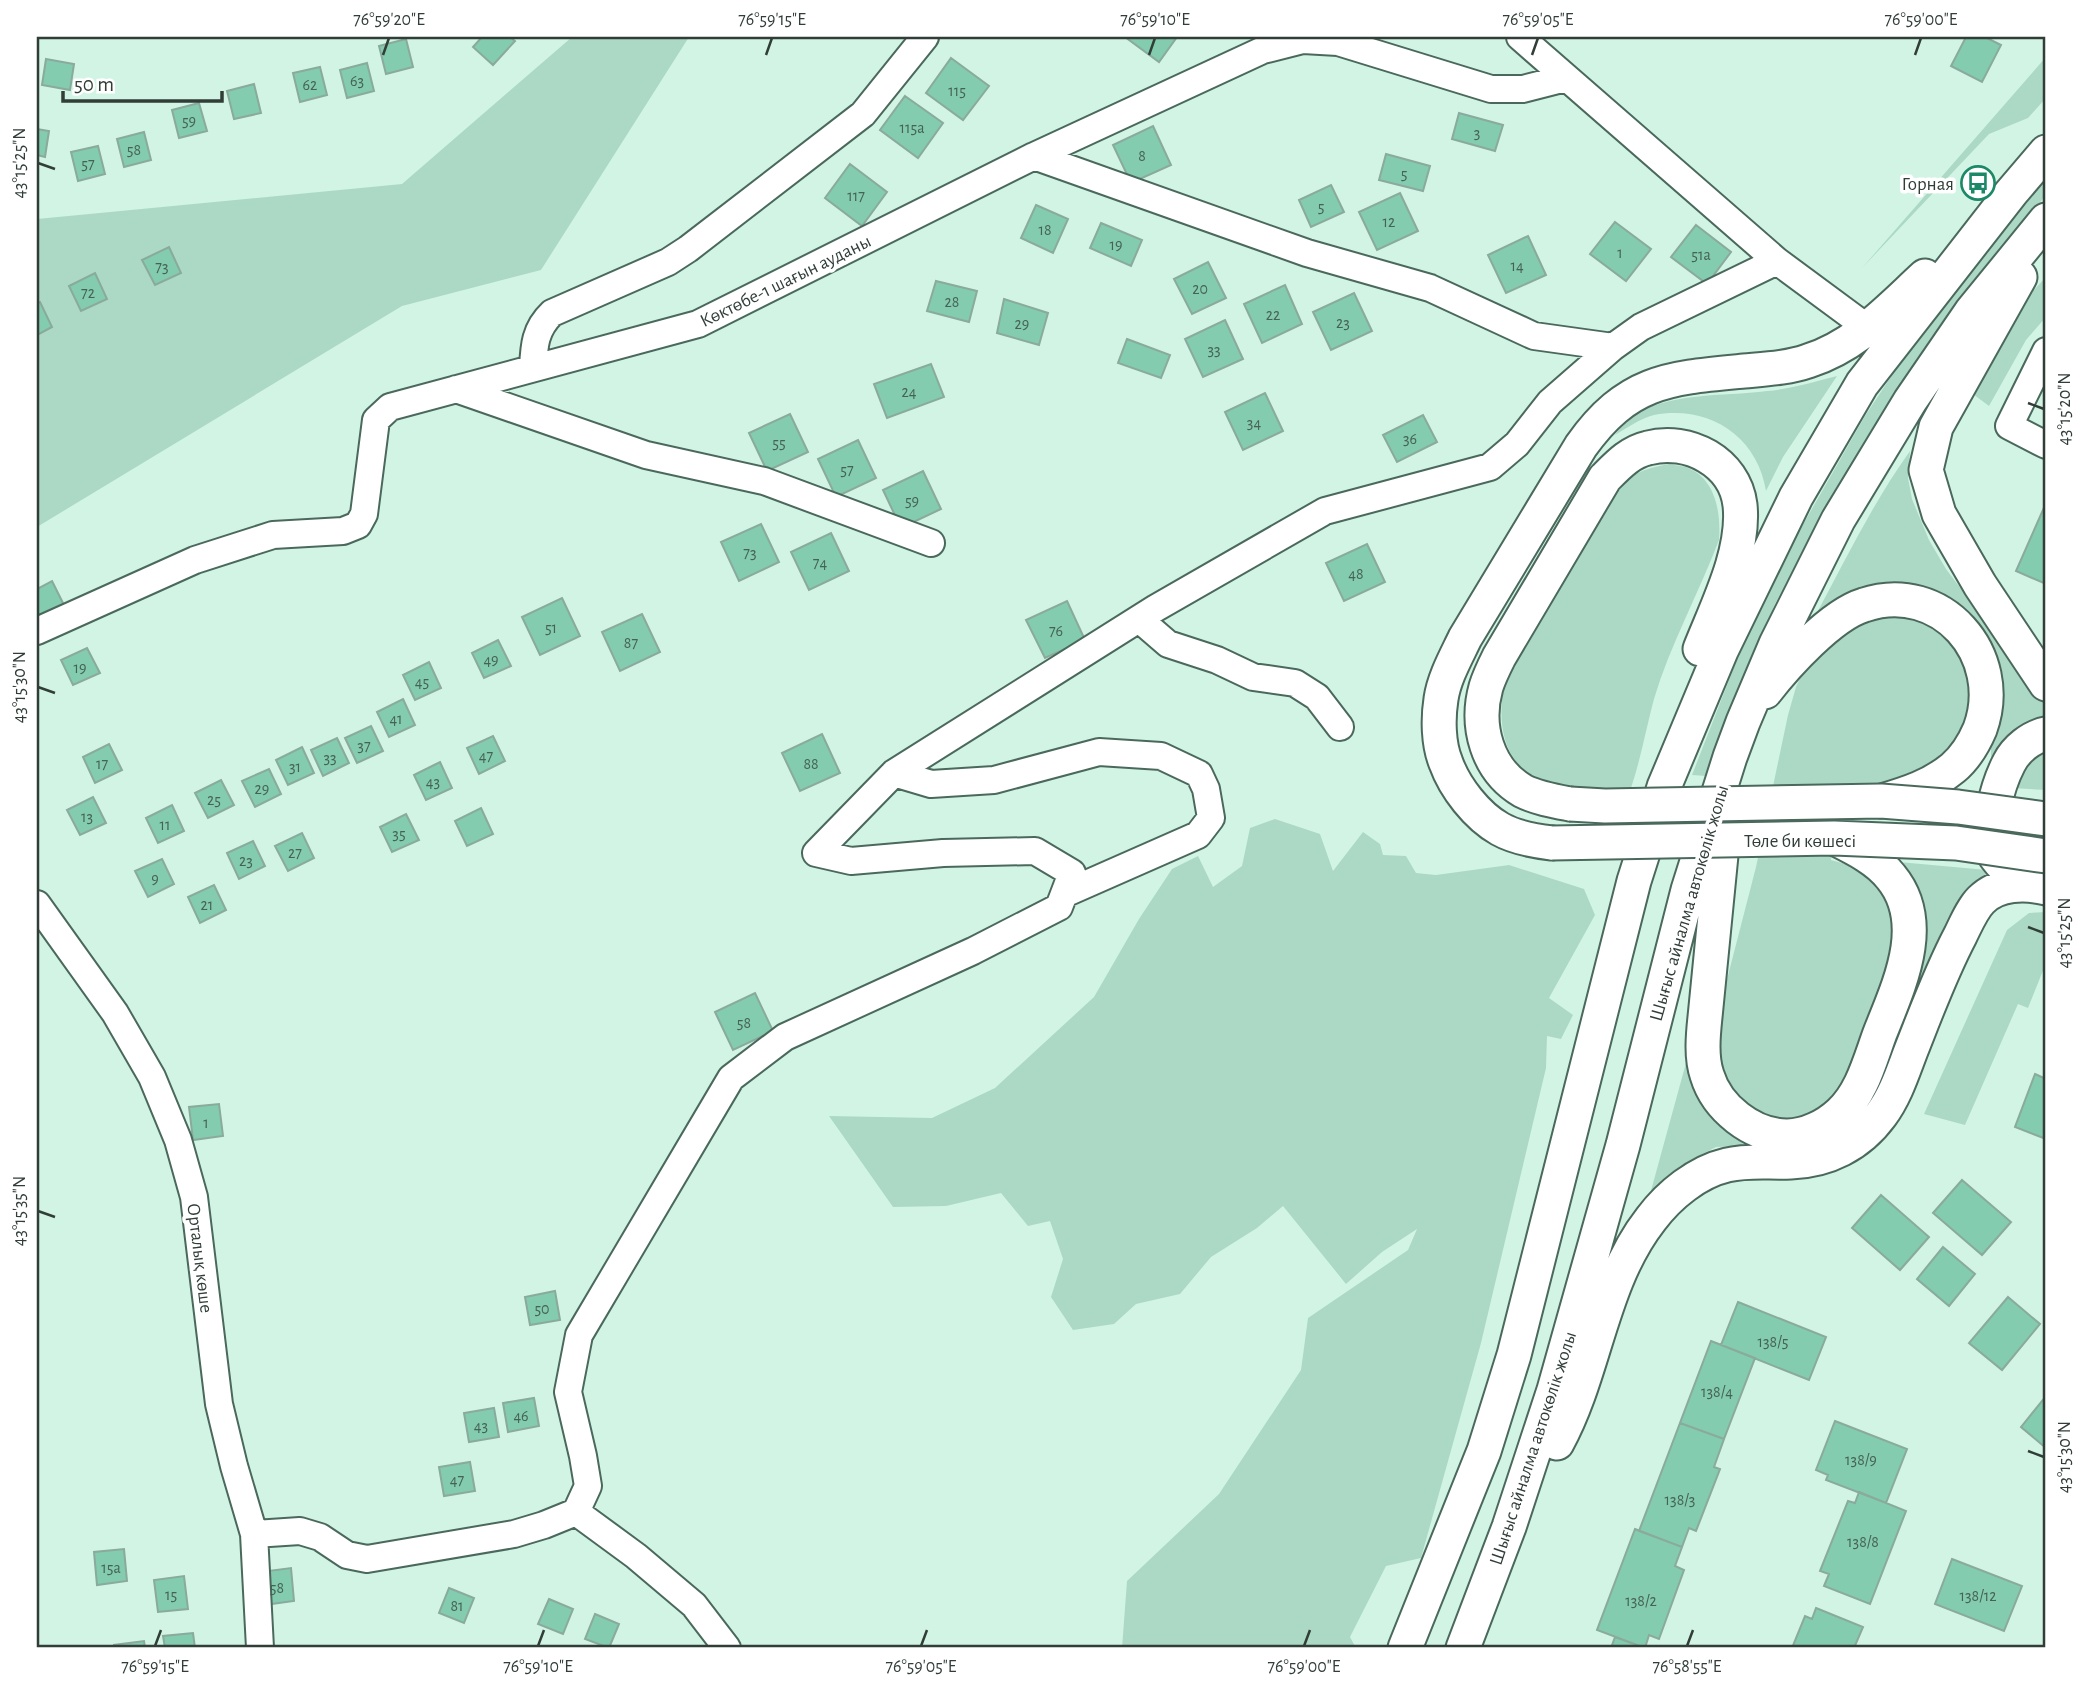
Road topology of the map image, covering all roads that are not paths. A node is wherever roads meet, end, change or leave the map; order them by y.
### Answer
1 (925, 37) edge
2 (1520, 37) edge
3 (1566, 78) junction
4 (2046, 152) edge
5 (1034, 156) junction
6 (2046, 220) edge
7 (2046, 229) edge
8 (1777, 261) junction
9 (1879, 338) junction
10 (1613, 347) junction
11 (2046, 351) edge
12 (533, 368) junction
13 (456, 389) junction
14 (2046, 445) edge
15 (931, 543) dead end
16 (1139, 619) junction
17 (37, 631) edge
18 (2046, 684) edge
19 (1743, 722) junction
20 (1340, 727) dead end
21 (2046, 734) edge
22 (1730, 757) junction
23 (894, 773) junction
24 (1664, 787) junction
25 (1881, 802) junction
26 (2046, 819) edge
27 (1834, 838) junction
28 (2043, 876) edge
29 (1064, 894) junction
30 (37, 904) edge
31 (576, 1512) junction
32 (1509, 1527) junction
33 (254, 1534) junction
34 (260, 1648) edge
35 (727, 1648) edge
36 (1405, 1648) edge
37 (1463, 1648) edge

1 - 12 street
2 - 3 street
3 - 5 street, Көктөбе-1 шағын ауданы
3 - 8 street
4 - 9 main road
5 - 10 street
5 - 12 street, Көктөбе-1 шағын ауданы
6 - 19 main road, Шығыс айналма автокөлік жолы
7 - 18 main road
8 - 9 street
8 - 10 street
9 - 24 main road
9 - 27 main road, Төле би көшесі, bridge
10 - 16 street
11 - 14 street
12 - 13 street, Көктөбе-1 шағын ауданы
13 - 15 street
13 - 17 street, Көктөбе-1 шағын ауданы
16 - 20 street
16 - 23 street
19 - 22 main road, Шығыс айналма автокөлік жолы
19 - 25 main road
21 - 28 main road
22 - 27 main road
22 - 32 main road, Шығыс айналма автокөлік жолы
23 - 29 street
23 - 29 street
24 - 25 main road, Төле би көшесі, bridge
24 - 36 main road
25 - 26 main road, Төле би көшесі, bridge
27 - 28 main road, Төле би көшесі, bridge
28 - 32 main road
29 - 31 street
30 - 33 street, Орталық көше
31 - 33 street
31 - 35 street
32 - 37 main road, Шығыс айналма автокөлік жолы
33 - 34 street, Орталық көше

